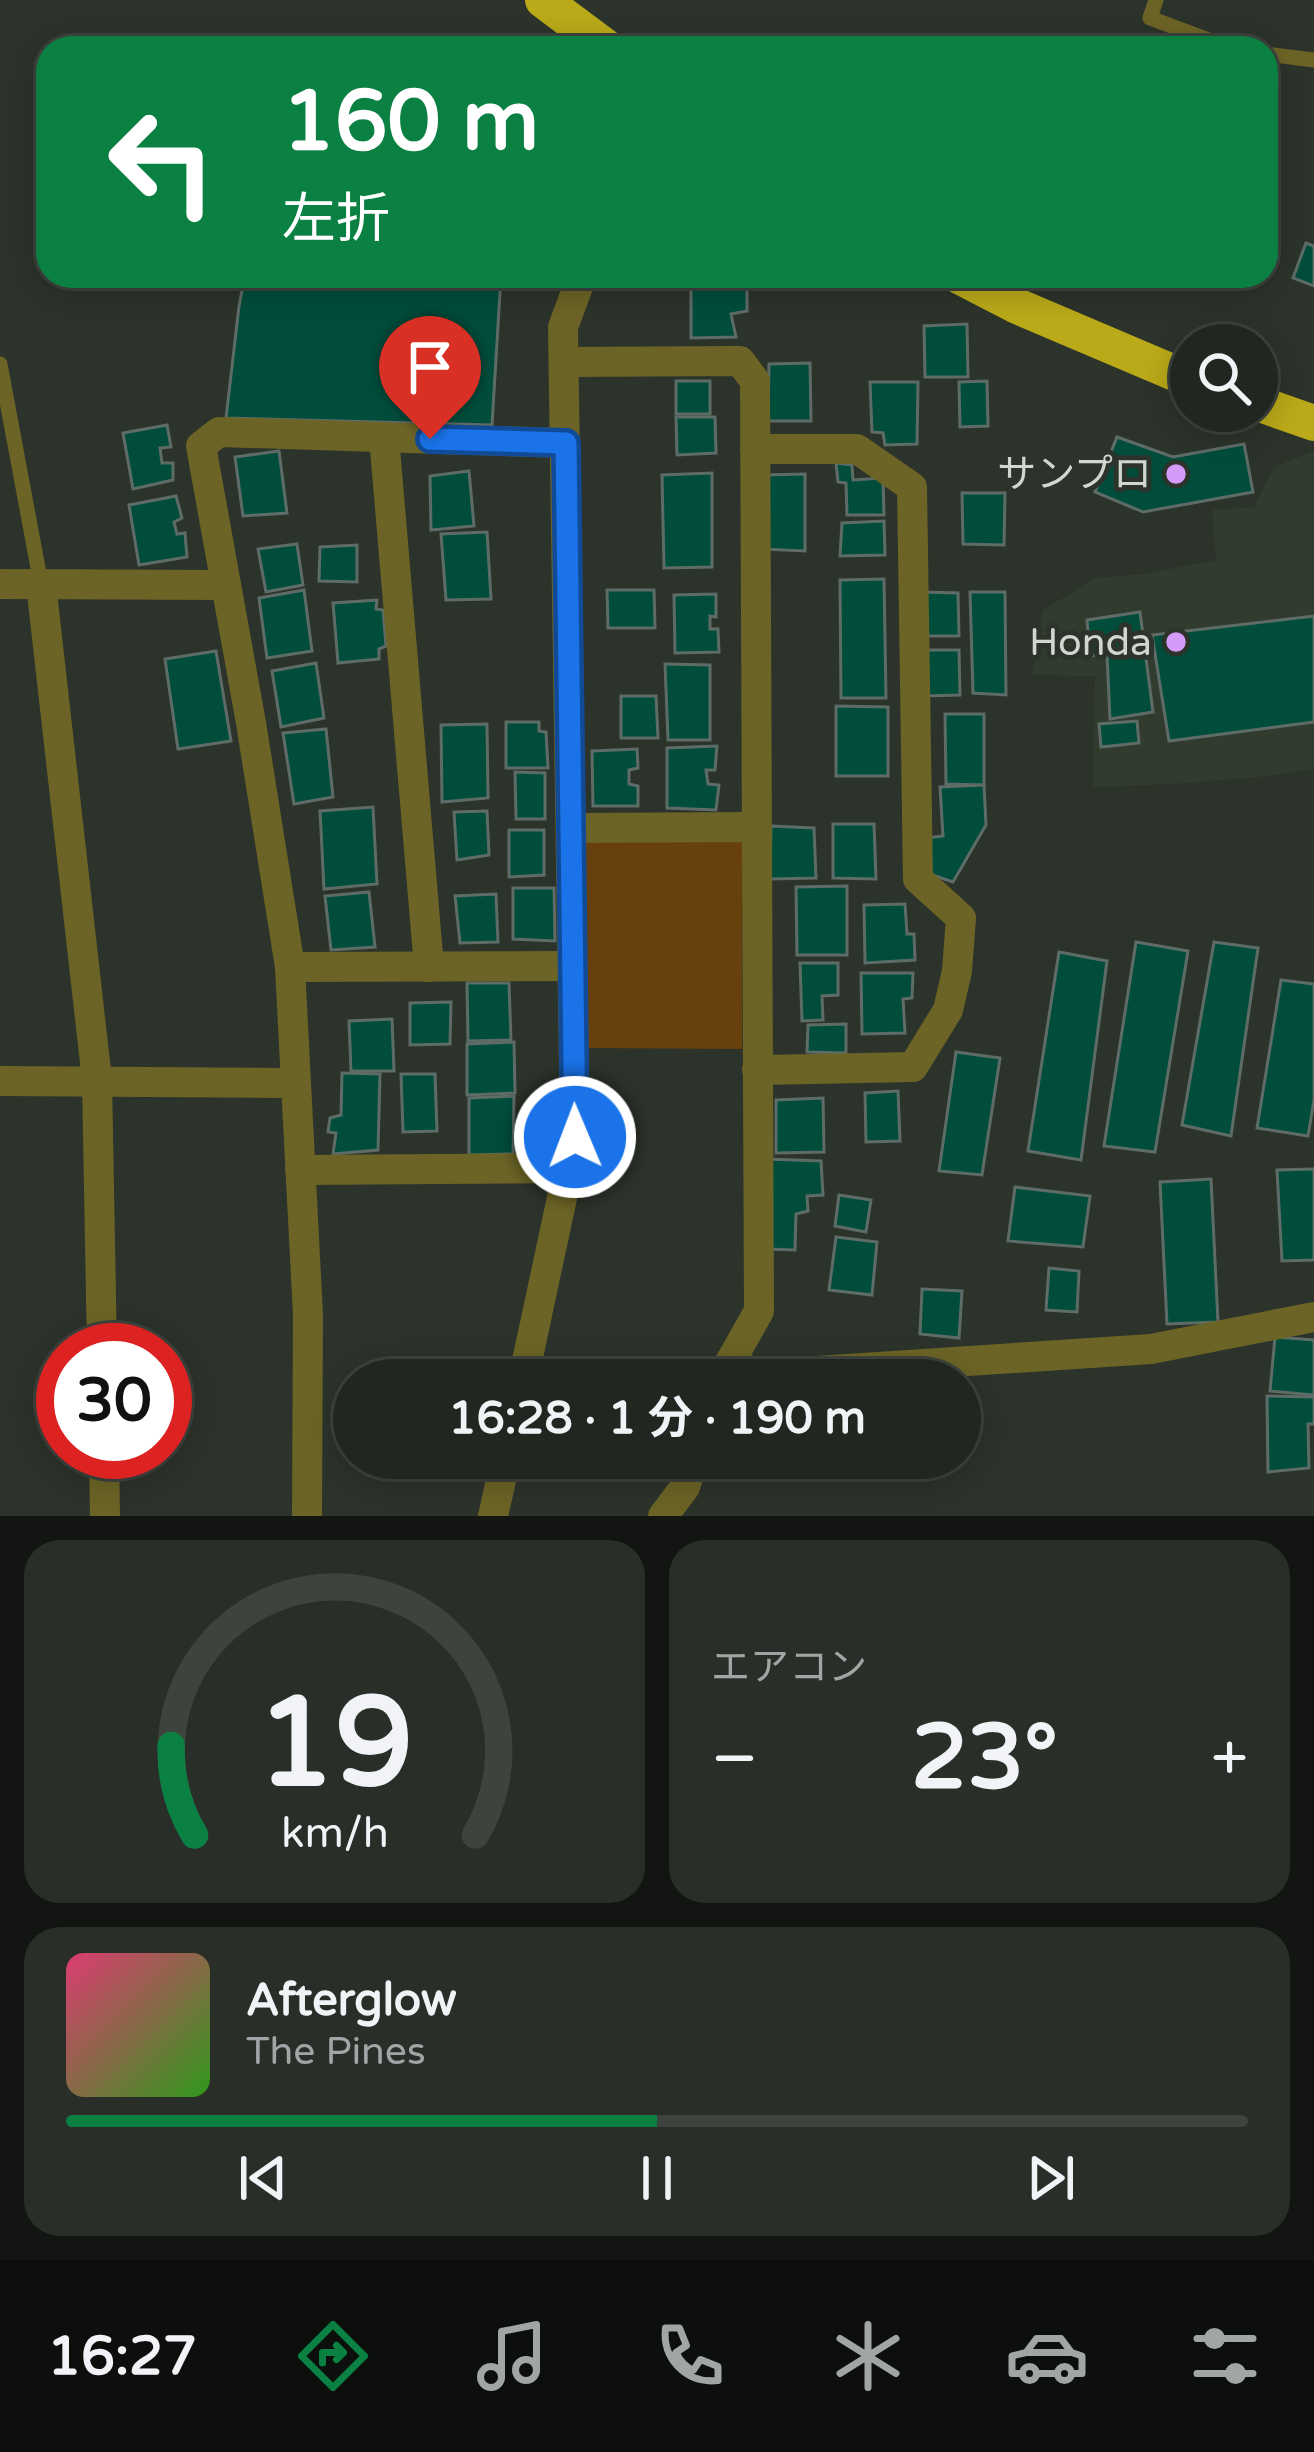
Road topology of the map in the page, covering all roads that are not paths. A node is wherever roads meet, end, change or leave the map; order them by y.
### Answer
1 (543, 0) edge
2 (1156, 0) edge
3 (591, 36) edge
4 (1198, 36) edge
5 (1278, 56) edge
6 (1314, 60) edge
7 (578, 288) edge
8 (983, 288) edge
9 (565, 362) junction
10 (0, 364) edge
11 (1170, 371) edge
12 (1278, 410) edge
13 (1314, 423) edge
14 (384, 437) junction
15 (566, 443) junction
16 (755, 449) junction
17 (0, 584) edge
18 (41, 584) junction
19 (226, 585) junction
20 (755, 827) junction
21 (571, 828) junction
22 (573, 966) junction
23 (290, 967) junction
24 (429, 967) junction
25 (757, 1070) junction
26 (97, 1080) junction
27 (0, 1081) edge
28 (295, 1083) junction
29 (568, 1168) junction
30 (300, 1170) junction
31 (1314, 1317) edge
32 (102, 1323) edge
33 (527, 1359) edge
34 (733, 1359) edge
35 (981, 1360) edge
36 (104, 1479) edge
37 (501, 1479) edge
38 (688, 1479) edge
39 (105, 1516) edge
40 (307, 1516) edge
41 (493, 1516) edge
42 (663, 1516) edge

1 - 3 highway
2 - 4 lane
5 - 6 lane
7 - 9 street
8 - 11 highway
9 - 15 street
9 - 16 street
10 - 18 lane
12 - 13 highway
14 - 15 street
14 - 19 street
14 - 24 street
15 - 21 street
16 - 20 street
16 - 25 street
17 - 18 street
18 - 19 street
18 - 26 street
19 - 23 street
20 - 21 street
20 - 25 street
21 - 22 street
22 - 24 street
22 - 29 street
23 - 24 street
23 - 28 street
25 - 34 street
26 - 27 street
26 - 28 street
26 - 32 street
28 - 30 street
29 - 30 street
29 - 33 street
30 - 40 street
31 - 35 street
36 - 39 street
37 - 41 street
38 - 42 street

